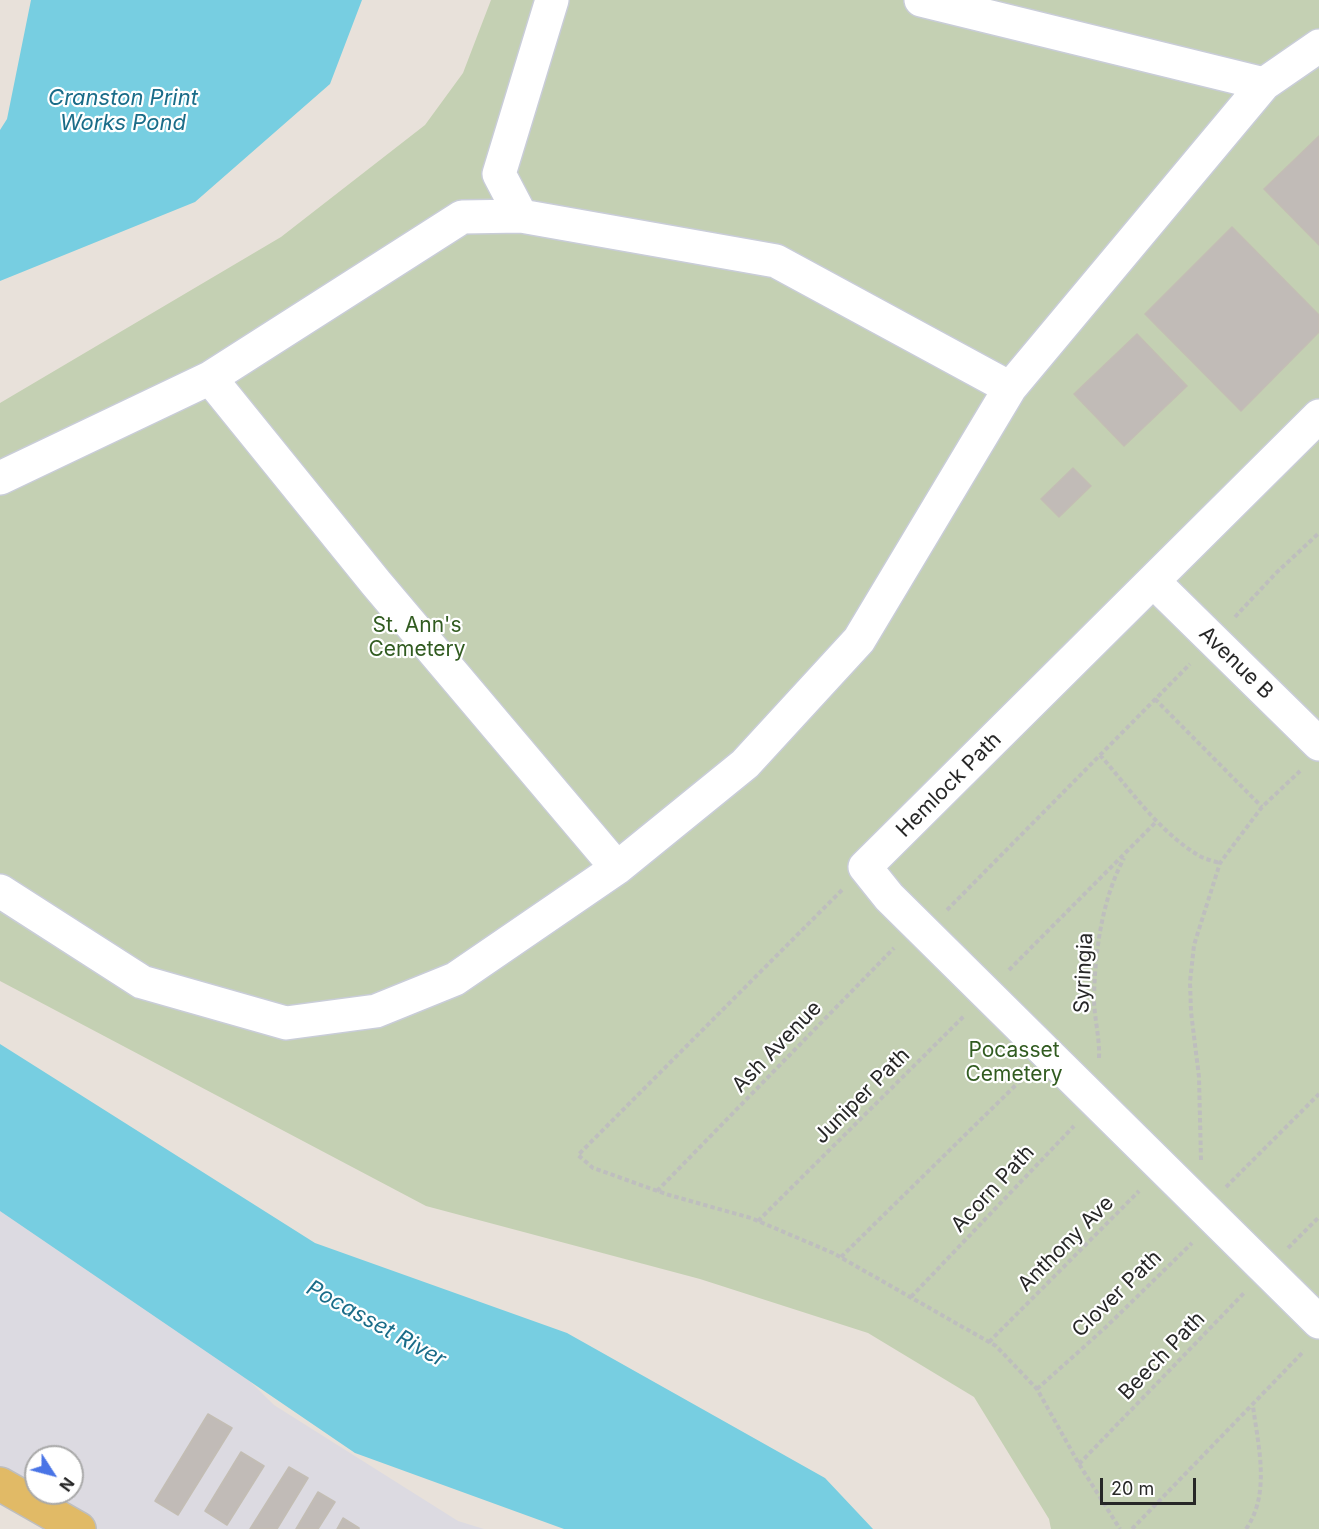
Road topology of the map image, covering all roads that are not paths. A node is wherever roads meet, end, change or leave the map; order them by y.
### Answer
1 (552, 0) edge
2 (921, 0) edge
3 (1319, 46) edge
4 (1264, 84) junction
5 (521, 216) junction
6 (210, 378) junction
7 (1010, 388) junction
8 (1319, 416) edge
9 (0, 478) edge
10 (1154, 582) junction
11 (1312, 754) edge
12 (617, 868) junction
13 (0, 891) edge
14 (1312, 1336) edge
15 (0, 1484) edge
16 (79, 1529) edge

1 - 5 lane
2 - 4 lane
3 - 4 lane
4 - 7 lane
5 - 6 lane
5 - 7 lane
6 - 9 lane
6 - 12 lane
7 - 12 lane
8 - 10 lane, Hemlock Path
10 - 11 lane, Avenue B
10 - 14 lane, Hemlock Path
12 - 13 lane
15 - 16 main road

